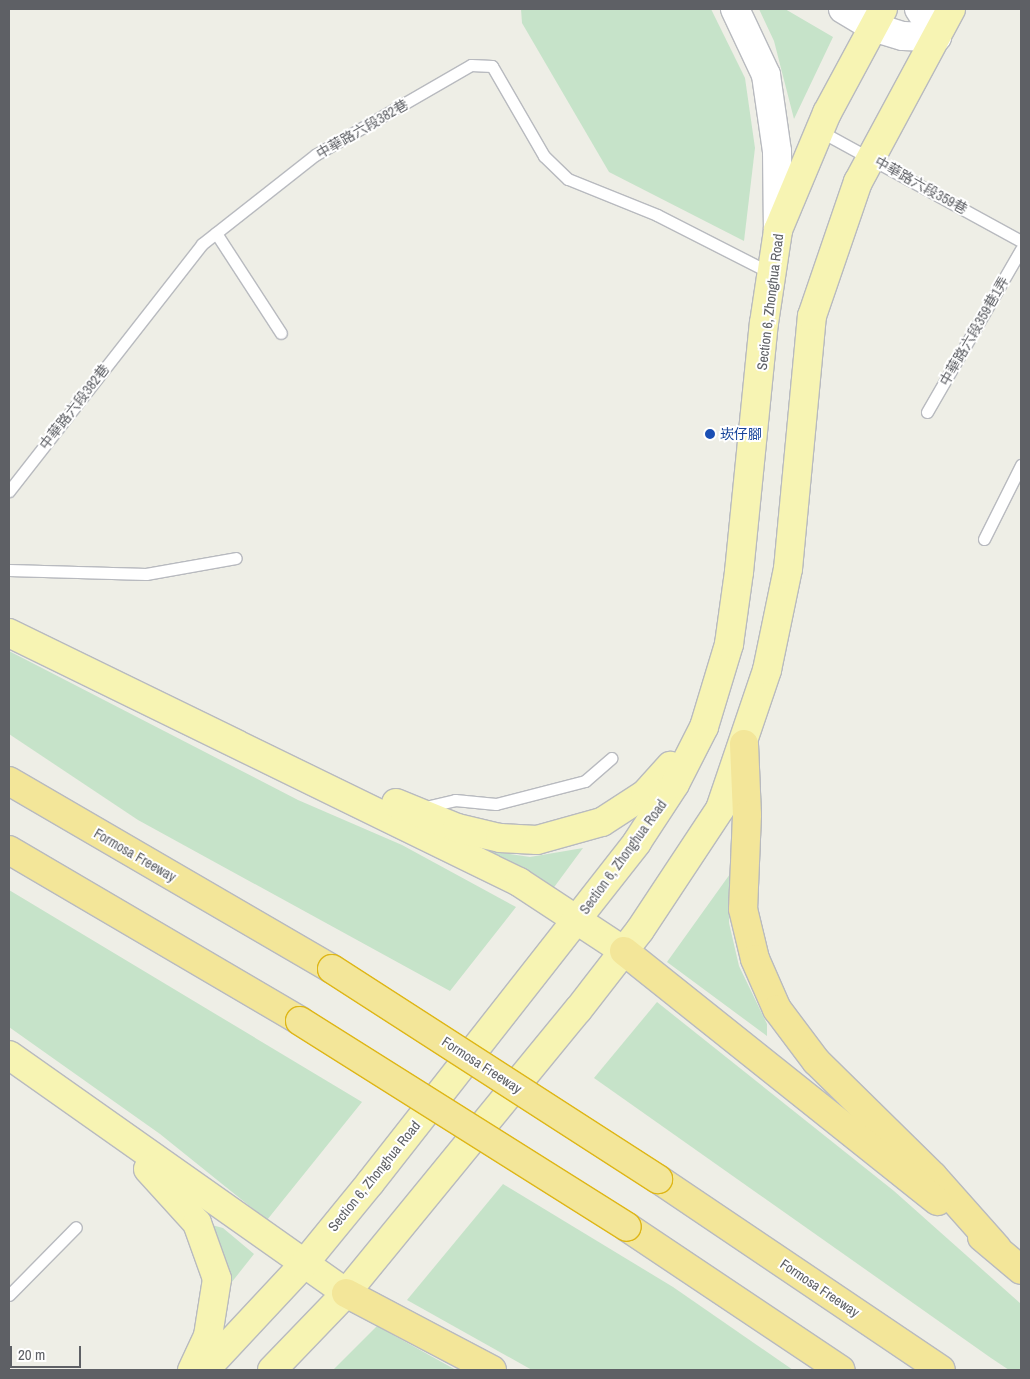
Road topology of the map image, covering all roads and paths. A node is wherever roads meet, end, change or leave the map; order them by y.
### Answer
1 (735, 9) edge
2 (843, 9) edge
3 (920, 9) edge
4 (951, 9) edge
5 (878, 18) edge
6 (937, 37) junction
7 (820, 131) junction
8 (871, 156) junction
9 (778, 230) junction
10 (216, 233) junction
11 (1021, 241) edge
12 (1021, 249) edge
13 (772, 274) junction
14 (281, 333) dead end
15 (927, 412) dead end
16 (1021, 465) edge
17 (9, 491) edge
18 (984, 539) dead end
19 (236, 558) dead end
20 (9, 570) edge
21 (9, 633) edge
22 (704, 727) junction
23 (744, 744) junction
24 (611, 758) dead end
25 (310, 779) junction
26 (9, 781) edge
27 (412, 810) junction
28 (9, 850) edge
29 (577, 919) junction
30 (624, 951) junction
31 (9, 1055) edge
32 (44, 1080) junction
33 (76, 1227) dead end
34 (997, 1248) junction
35 (303, 1265) junction
36 (1021, 1270) edge
37 (346, 1293) junction
38 (9, 1295) edge
39 (192, 1370) edge
40 (204, 1370) edge
41 (272, 1370) edge
42 (492, 1370) edge
43 (841, 1370) edge
44 (941, 1370) edge

1 - 9 street
2 - 5 street
3 - 6 street
4 - 6 main road
5 - 6 street
5 - 7 main road, Section 6, Zhonghua Road
6 - 8 main road
7 - 8 lane, 中華路六段359巷
7 - 9 main road, Section 6, Zhonghua Road
8 - 11 lane, 中華路六段359巷
8 - 23 main road
9 - 13 main road, Section 6, Zhonghua Road
10 - 13 lane, 中華路六段382巷
10 - 14 lane
10 - 17 lane, 中華路六段382巷
12 - 15 lane, 中華路六段359巷1弄
13 - 22 main road, Section 6, Zhonghua Road
16 - 18 lane
19 - 20 lane
21 - 25 main road
22 - 27 main road
22 - 29 main road, Section 6, Zhonghua Road
23 - 30 main road
23 - 34 highway
24 - 27 lane
25 - 27 main road
25 - 29 main road
26 - 44 highway, Formosa Freeway, bridge
28 - 43 highway, bridge
29 - 30 main road
29 - 35 main road, Section 6, Zhonghua Road
30 - 34 highway
30 - 37 main road
31 - 32 main road
32 - 35 main road
32 - 39 main road
33 - 38 lane
34 - 36 highway
35 - 37 main road
35 - 40 main road, Section 6, Zhonghua Road
37 - 41 main road
37 - 42 highway

